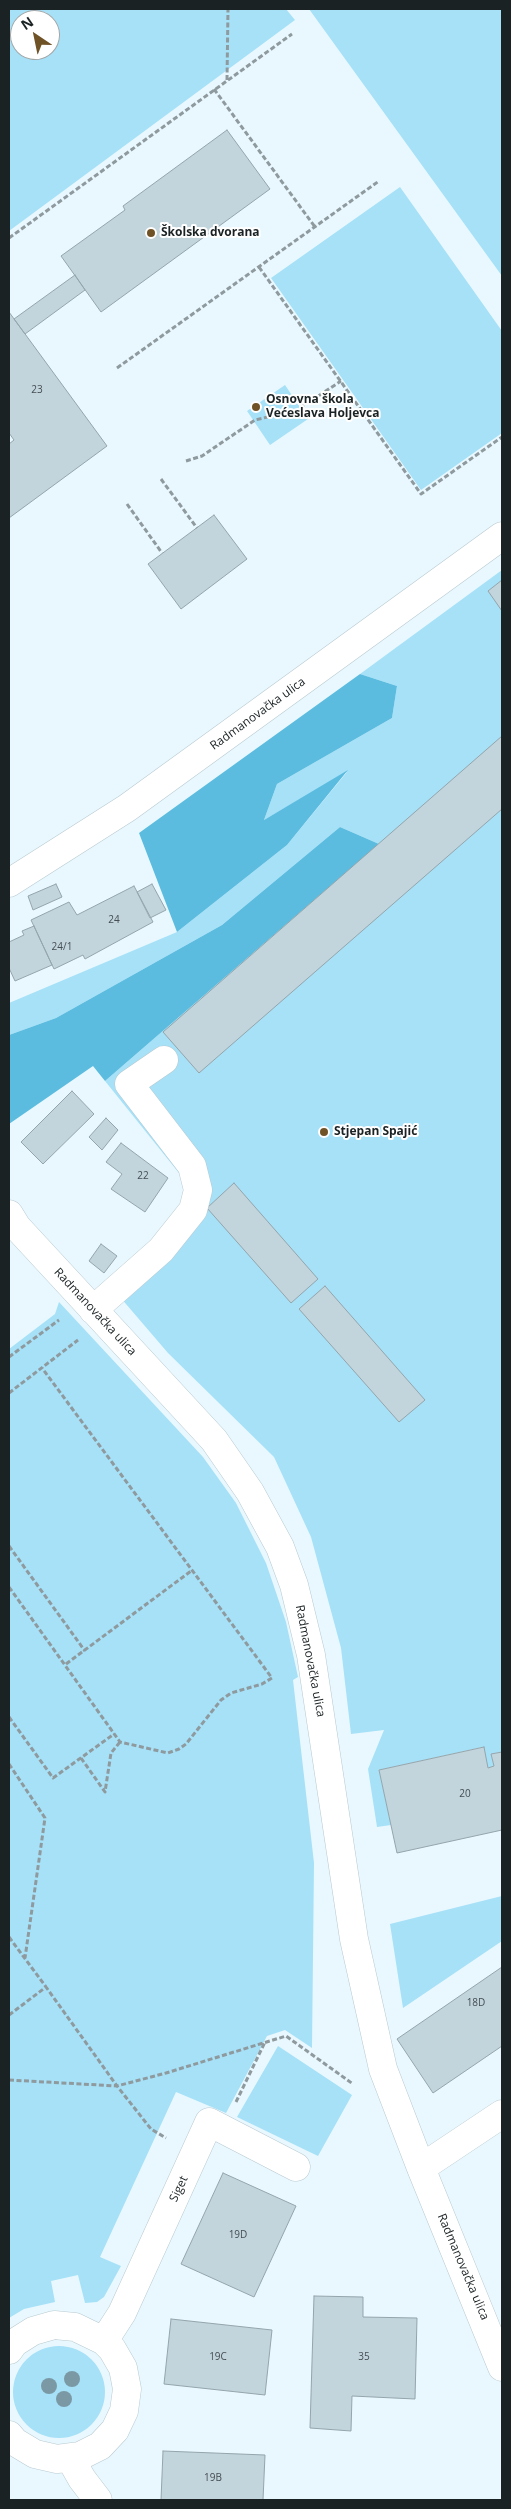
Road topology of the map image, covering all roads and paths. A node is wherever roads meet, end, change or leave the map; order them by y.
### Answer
1 (228, 9) edge
2 (292, 34) dead end
3 (227, 80) junction
4 (214, 89) junction
5 (379, 181) dead end
6 (315, 227) junction
7 (9, 238) edge
8 (259, 268) junction
9 (117, 368) dead end
10 (341, 382) junction
11 (502, 437) edge
12 (186, 460) dead end
13 (162, 479) dead end
14 (127, 504) dead end
15 (197, 528) dead end
16 (502, 536) edge
17 (162, 553) dead end
18 (9, 883) edge
19 (164, 1060) dead end
20 (9, 1214) edge
21 (93, 1310) junction
22 (64, 1316) dead end
23 (82, 1337) dead end
24 (9, 1357) edge
25 (42, 1368) junction
26 (9, 1393) edge
27 (9, 1546) edge
28 (191, 1571) junction
29 (9, 1587) edge
30 (85, 1650) junction
31 (66, 1664) junction
32 (9, 1717) edge
33 (114, 1734) junction
34 (120, 1742) junction
35 (81, 1758) junction
36 (9, 1764) edge
37 (9, 1937) edge
38 (25, 1958) junction
39 (46, 1987) junction
40 (9, 2016) edge
41 (266, 2042) junction
42 (9, 2080) edge
43 (117, 2086) junction
44 (360, 2089) dead end
45 (502, 2114) edge
46 (223, 2129) junction
47 (195, 2154) junction
48 (296, 2167) dead end
49 (421, 2168) junction
50 (104, 2341) junction
51 (9, 2350) edge
52 (502, 2367) edge
53 (9, 2434) edge
54 (70, 2458) junction
55 (98, 2500) edge

1 - 3 path
2 - 3 path
3 - 4 path
4 - 6 path
4 - 7 path
5 - 6 path
6 - 8 path
8 - 9 path
8 - 10 path
10 - 11 path
10 - 12 path
13 - 15 path
14 - 17 path
16 - 18 street, Radmanovačka ulica
19 - 21 street
20 - 21 street, Radmanovačka ulica
21 - 49 street, Radmanovačka ulica
22 - 24 path
23 - 25 path
25 - 26 path
25 - 28 path
27 - 30 path
28 - 30 path
28 - 34 path
29 - 31 path
30 - 31 path
31 - 33 path
32 - 35 path
33 - 34 path
33 - 35 path
34 - 35 path
36 - 38 path
37 - 38 path
38 - 39 path
39 - 40 path
39 - 43 path
41 - 43 path
41 - 44 path
41 - 46 path
42 - 43 path
43 - 47 path
45 - 49 street
46 - 47 street, Siget
46 - 48 street
47 - 50 street, Siget
49 - 52 street, Radmanovačka ulica
50 - 51 street
50 - 54 street
53 - 54 street
54 - 55 street

